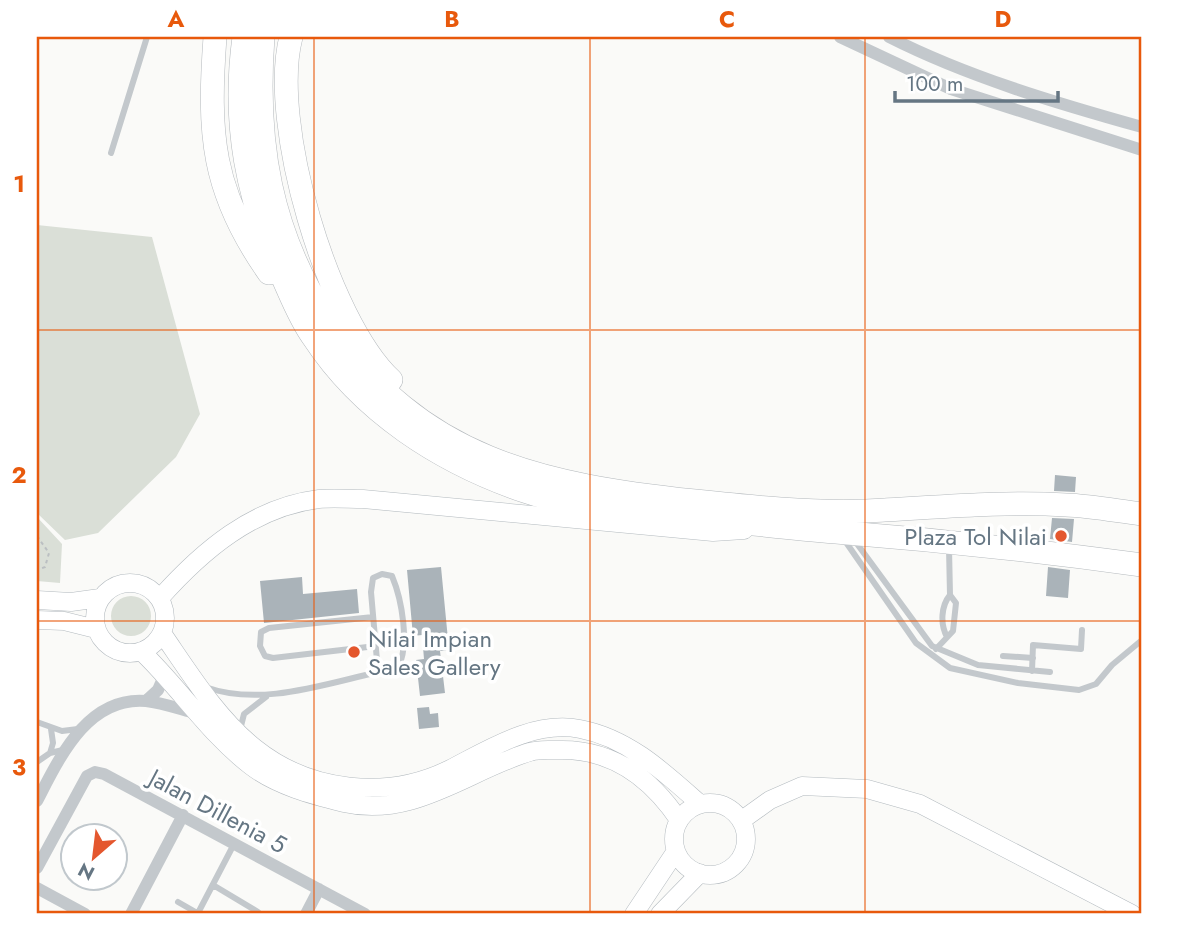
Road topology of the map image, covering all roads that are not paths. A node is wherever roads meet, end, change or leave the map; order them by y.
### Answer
1 (147, 37) edge
2 (215, 37) edge
3 (244, 37) edge
4 (263, 37) edge
5 (291, 37) edge
6 (840, 37) edge
7 (889, 37) edge
8 (1142, 127) edge
9 (1142, 150) edge
10 (111, 153) dead end
11 (300, 315) junction
12 (425, 423) junction
13 (1142, 514) edge
14 (790, 528) junction
15 (845, 532) junction
16 (949, 542) junction
17 (1142, 565) edge
18 (950, 595) junction
19 (100, 598) junction
20 (160, 598) junction
21 (37, 600) edge
22 (373, 617) junction
23 (37, 620) edge
24 (96, 629) junction
25 (1082, 630) dead end
26 (162, 633) junction
27 (947, 637) junction
28 (1142, 640) edge
29 (376, 646) junction
30 (936, 649) junction
31 (141, 652) junction
32 (1003, 656) dead end
33 (1033, 658) junction
34 (1032, 671) junction
35 (378, 672) junction
36 (1050, 672) dead end
37 (165, 674) junction
38 (197, 684) junction
39 (268, 696) junction
40 (146, 701) junction
41 (200, 714) junction
42 (37, 722) edge
43 (80, 728) junction
44 (51, 729) junction
45 (239, 732) junction
46 (64, 750) junction
47 (50, 753) junction
48 (37, 762) edge
49 (37, 802) edge
50 (699, 804) junction
51 (183, 815) junction
52 (679, 820) junction
53 (742, 820) junction
54 (234, 843) junction
55 (676, 851) junction
56 (37, 868) edge
57 (700, 873) junction
58 (212, 885) junction
59 (37, 888) edge
60 (319, 889) junction
61 (178, 902) dead end
62 (260, 913) edge
63 (85, 914) edge
64 (131, 914) edge
65 (199, 914) edge
66 (306, 914) edge
67 (365, 914) edge
68 (634, 914) edge
69 (660, 914) edge
70 (1132, 914) edge

1 - 10 lane
2 - 11 highway
3 - 11 highway
4 - 12 highway
5 - 12 highway
6 - 9 street
7 - 8 street
11 - 14 highway
12 - 13 highway
14 - 15 highway
14 - 20 street
15 - 16 highway
15 - 28 lane
15 - 30 lane
16 - 17 highway
16 - 18 lane
18 - 27 lane
18 - 27 lane
19 - 20 street
19 - 21 street
19 - 24 street
20 - 26 street
22 - 29 lane
22 - 29 lane
22 - 35 lane
23 - 24 street
24 - 31 street
25 - 33 lane
26 - 31 street
26 - 38 street
27 - 30 lane
29 - 35 lane
30 - 34 lane
31 - 37 street
32 - 33 lane
33 - 34 lane
34 - 36 lane
35 - 39 lane
37 - 40 street
37 - 41 street
38 - 39 lane
38 - 45 street
39 - 45 lane
40 - 41 street
40 - 43 street
41 - 52 street
42 - 44 lane
43 - 44 lane
43 - 46 street
44 - 47 lane
45 - 50 street
46 - 47 lane
46 - 49 street
47 - 48 lane
50 - 52 street
50 - 53 street
51 - 54 street, Jalan Dillenia 5
51 - 56 street, Jalan Dillenia 5
51 - 64 street
52 - 55 street
53 - 57 street
53 - 70 street
54 - 58 lane
54 - 60 street, Jalan Dillenia 5
55 - 57 street
55 - 68 street
57 - 69 street
58 - 62 lane
58 - 65 lane
59 - 63 street
60 - 66 street
60 - 67 street, Jalan Dillenia 5
61 - 65 lane

